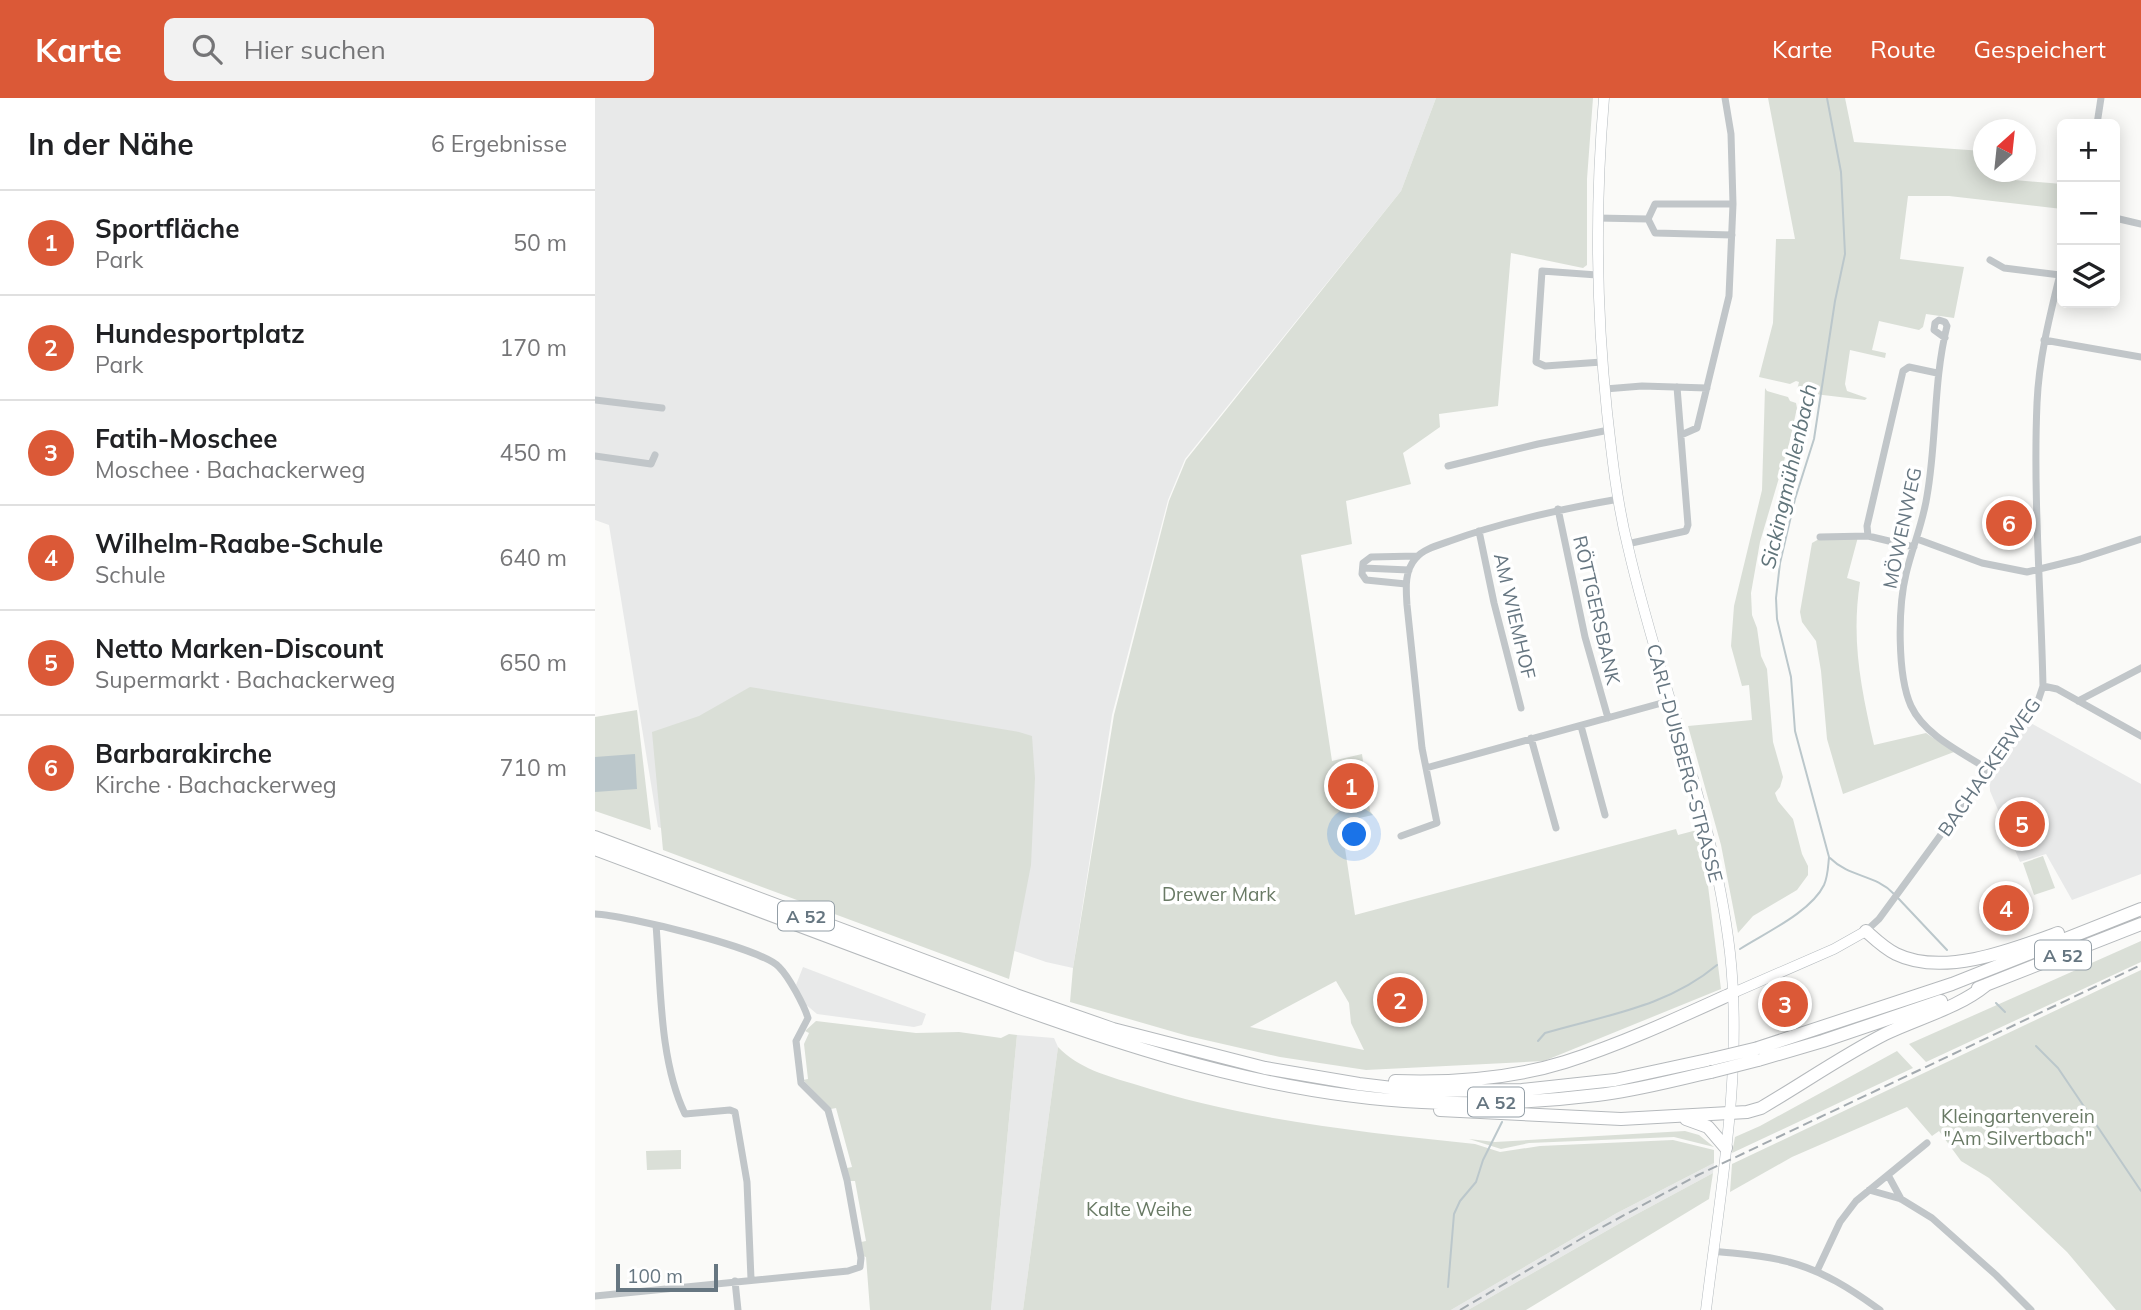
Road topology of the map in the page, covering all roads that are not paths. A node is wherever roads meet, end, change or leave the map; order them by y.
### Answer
1 (1604, 98) edge
2 (1725, 98) edge
3 (2101, 98) edge
4 (2098, 119) edge
5 (1733, 204) junction
6 (1597, 218) junction
7 (1649, 219) junction
8 (2120, 220) edge
9 (2141, 224) edge
10 (1732, 235) junction
11 (1990, 260) dead end
12 (1597, 275) junction
13 (2057, 275) edge
14 (2057, 287) edge
15 (1945, 338) dead end
16 (2044, 340) junction
17 (2141, 357) edge
18 (1602, 362) junction
19 (1937, 373) junction
20 (1677, 387) junction
21 (1707, 388) junction
22 (1605, 389) junction
23 (595, 400) edge
24 (662, 408) dead end
25 (1609, 430) junction
26 (1681, 435) junction
27 (655, 454) dead end
28 (595, 456) edge
29 (1448, 466) dead end
30 (1619, 499) junction
31 (1558, 509) junction
32 (1479, 531) junction
33 (1868, 536) junction
34 (1820, 537) dead end
35 (2141, 539) edge
36 (1916, 543) junction
37 (1627, 544) junction
38 (1417, 556) junction
39 (1363, 568) junction
40 (1409, 570) junction
41 (2038, 571) junction
42 (1406, 584) junction
43 (2141, 668) edge
44 (2043, 686) junction
45 (1669, 701) junction
46 (2078, 701) junction
47 (1521, 708) dead end
48 (1608, 718) junction
49 (1581, 726) junction
50 (2141, 736) edge
51 (1531, 738) junction
52 (1426, 768) junction
53 (1989, 770) junction
54 (1605, 815) dead end
55 (1556, 828) dead end
56 (1401, 836) dead end
57 (595, 837) edge
58 (595, 849) edge
59 (2141, 903) edge
60 (2141, 909) edge
61 (595, 914) edge
62 (2141, 924) edge
63 (656, 925) junction
64 (1866, 931) junction
65 (1986, 985) junction
66 (1733, 993) junction
67 (1016, 1001) junction
68 (1062, 1017) junction
69 (1758, 1054) junction
70 (1711, 1066) junction
71 (1279, 1084) junction
72 (1359, 1084) junction
73 (1730, 1114) junction
74 (1682, 1118) junction
75 (1927, 1143) dead end
76 (1725, 1148) junction
77 (1888, 1175) junction
78 (1869, 1191) junction
79 (1901, 1199) junction
80 (1713, 1251) junction
81 (1817, 1271) junction
82 (751, 1279) junction
83 (735, 1281) junction
84 (595, 1296) edge
85 (738, 1310) edge
86 (1706, 1310) edge
87 (1880, 1310) edge
88 (2031, 1310) edge

1 - 6 main road, CARL-DUISBERG-STRASSE
2 - 5 street
3 - 4 street
5 - 7 street
5 - 10 street
6 - 7 street
6 - 12 main road, CARL-DUISBERG-STRASSE
7 - 10 street
8 - 9 street
10 - 21 street
11 - 13 street
12 - 18 main road, CARL-DUISBERG-STRASSE
12 - 18 street
14 - 16 street, BACHACKERWEG
15 - 19 street, MÖWENWEG
16 - 17 street
16 - 41 street, BACHACKERWEG
18 - 22 main road, CARL-DUISBERG-STRASSE
19 - 33 street
19 - 36 street, MÖWENWEG
20 - 21 street
20 - 22 street
20 - 26 street
21 - 26 street
22 - 25 main road, CARL-DUISBERG-STRASSE
23 - 24 street
25 - 29 street
25 - 30 main road, CARL-DUISBERG-STRASSE
26 - 37 street
27 - 28 street
30 - 31 street
30 - 37 main road, CARL-DUISBERG-STRASSE
31 - 32 street
31 - 48 street, RÖTTGERSBANK
32 - 38 street
32 - 47 street, AM WIEMHOF
33 - 34 street
33 - 36 street
35 - 41 street
36 - 41 street
36 - 53 street, MÖWENWEG
37 - 45 main road, CARL-DUISBERG-STRASSE
38 - 39 street
38 - 40 street
39 - 40 street
39 - 42 street
40 - 42 street
41 - 44 street, BACHACKERWEG
42 - 52 street
43 - 46 street
44 - 46 street
44 - 53 street, BACHACKERWEG
45 - 48 street
45 - 66 main road, CARL-DUISBERG-STRASSE
46 - 50 street
48 - 49 street
49 - 51 street
49 - 54 street
51 - 52 street
51 - 55 street
52 - 56 street
53 - 64 street, BACHACKERWEG
57 - 67 highway, A 52
58 - 67 highway, A 52
59 - 64 highway
60 - 69 highway, A 52
61 - 63 street
62 - 65 highway, A 52
63 - 82 street
63 - 82 street
64 - 66 main road, BACHACKERWEG
65 - 69 highway, A 52
65 - 73 highway
66 - 72 highway
66 - 73 main road, CARL-DUISBERG-STRASSE
67 - 68 highway, A 52
68 - 71 highway, A 52
68 - 72 highway, A 52
69 - 70 highway, A 52, bridge
70 - 71 highway, A 52
70 - 72 highway, A 52
71 - 74 highway
73 - 74 highway
73 - 76 main road, CARL-DUISBERG-STRASSE
74 - 76 highway
75 - 77 street
76 - 80 main road, CARL-DUISBERG-STRASSE
77 - 78 street
77 - 79 street
78 - 79 street
78 - 81 street
79 - 88 street
80 - 81 street
80 - 86 main road, CARL-DUISBERG-STRASSE
81 - 87 street
82 - 83 street
83 - 84 street
83 - 85 street

